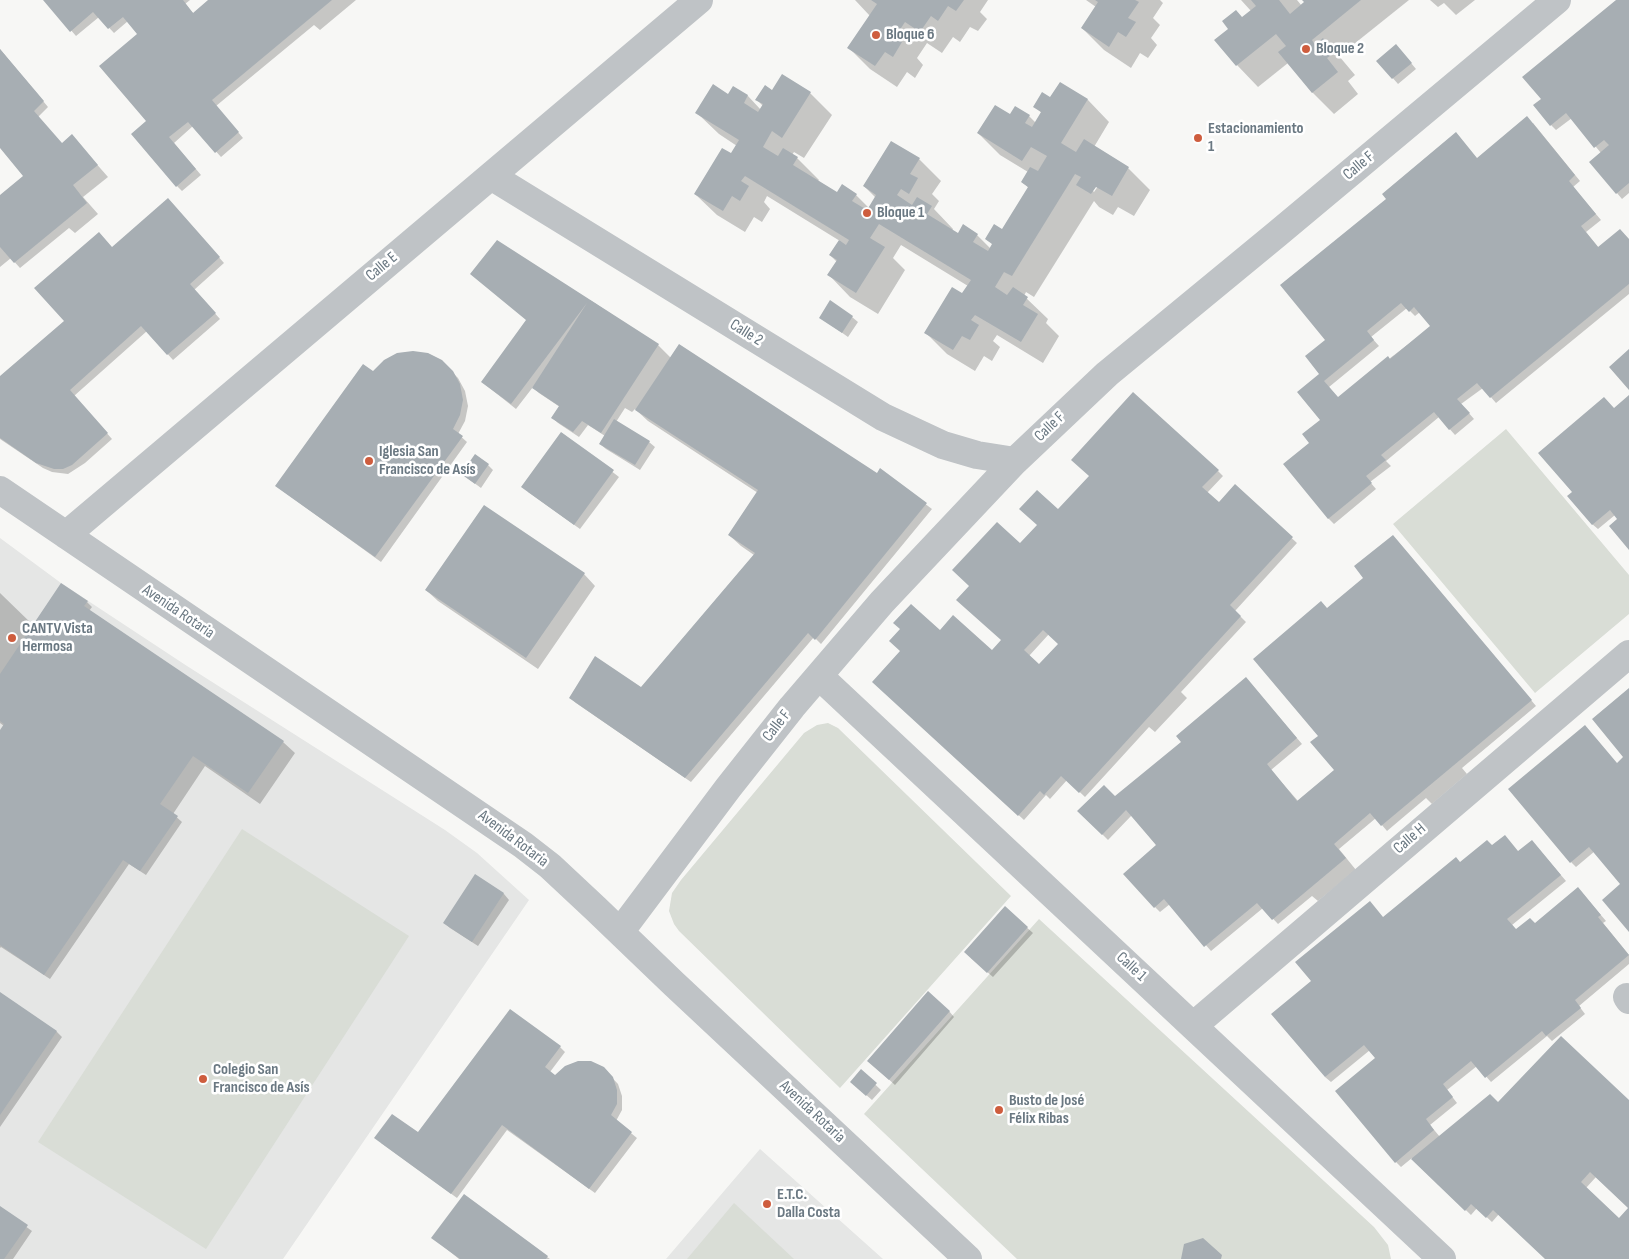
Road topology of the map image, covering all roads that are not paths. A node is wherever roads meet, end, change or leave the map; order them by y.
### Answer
1 (699, 0) edge
2 (1557, 0) edge
3 (490, 176) junction
4 (1015, 461) junction
5 (0, 490) edge
6 (66, 535) junction
7 (1629, 654) edge
8 (819, 676) junction
9 (620, 932) junction
10 (1193, 1026) junction
11 (1436, 1257) edge
12 (968, 1259) edge

1 - 3 street, Calle E
2 - 4 street, Calle F
3 - 4 street, Calle 2
3 - 6 street, Calle E
4 - 8 street, Calle F
5 - 6 street, Avenida Rotaria
6 - 9 street, Avenida Rotaria
7 - 10 street, Calle H
8 - 9 street, Calle F
8 - 10 street, Calle 1
9 - 12 street, Avenida Rotaria
10 - 11 street, Calle 1

